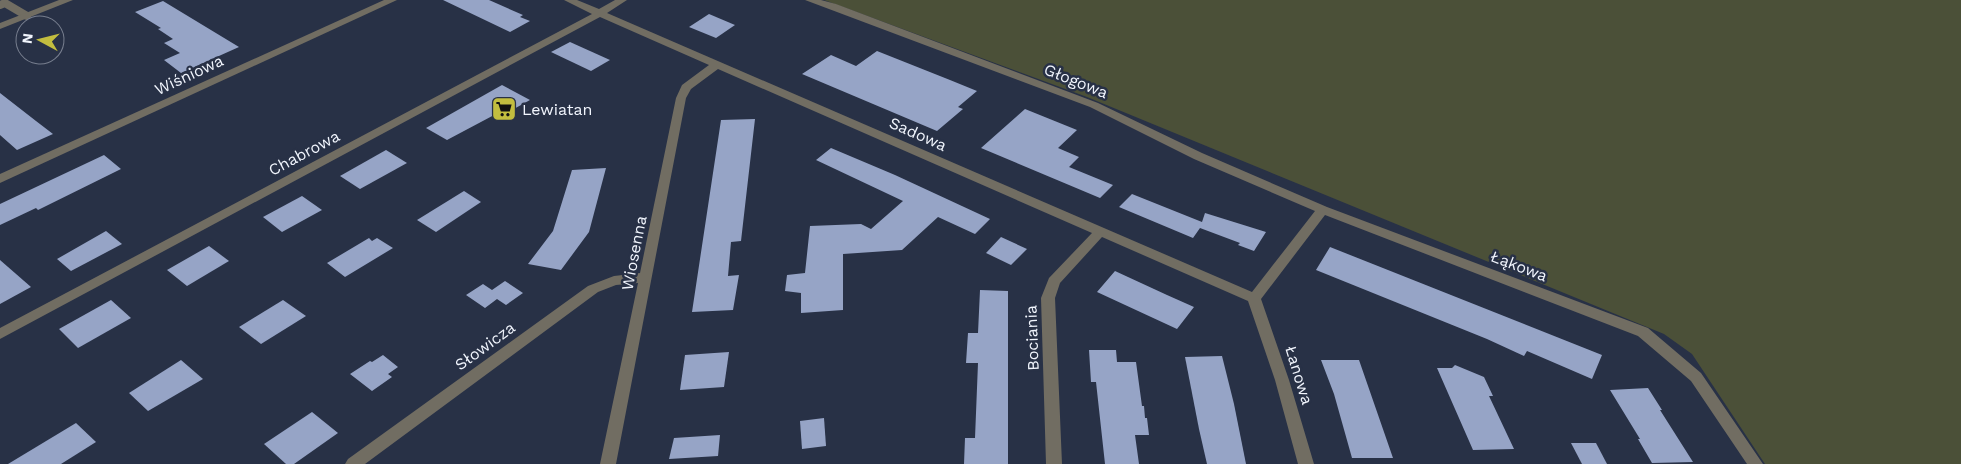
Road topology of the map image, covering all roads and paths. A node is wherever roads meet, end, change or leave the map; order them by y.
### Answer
1 (68, 0) edge
2 (392, 0) edge
3 (569, 0) edge
4 (622, 0) edge
5 (810, 0) edge
6 (0, 5) edge
7 (600, 13) junction
8 (25, 15) edge
9 (30, 15) edge
10 (15, 20) edge
11 (0, 26) edge
12 (717, 64) junction
13 (0, 179) edge
14 (1323, 210) junction
15 (1101, 231) junction
16 (646, 277) junction
17 (1254, 298) junction
18 (0, 334) edge
19 (353, 464) edge
20 (608, 464) edge
21 (1054, 464) edge
22 (1306, 464) edge
23 (1756, 464) edge

1 - 9 street
2 - 13 street, Wiśniowa
3 - 7 street, Sadowa
4 - 7 street, Chabrowa
5 - 14 street, Głogowa
6 - 8 lane
7 - 12 street, Sadowa
7 - 18 street, Chabrowa
10 - 11 street
12 - 15 street, Sadowa
12 - 16 street, Wiosenna
14 - 17 street
14 - 23 street, Łąkowa
15 - 17 street, Sadowa
15 - 21 street, Bociania
16 - 19 street, Słowicza
16 - 20 street, Wiosenna
17 - 22 street, Łanowa

